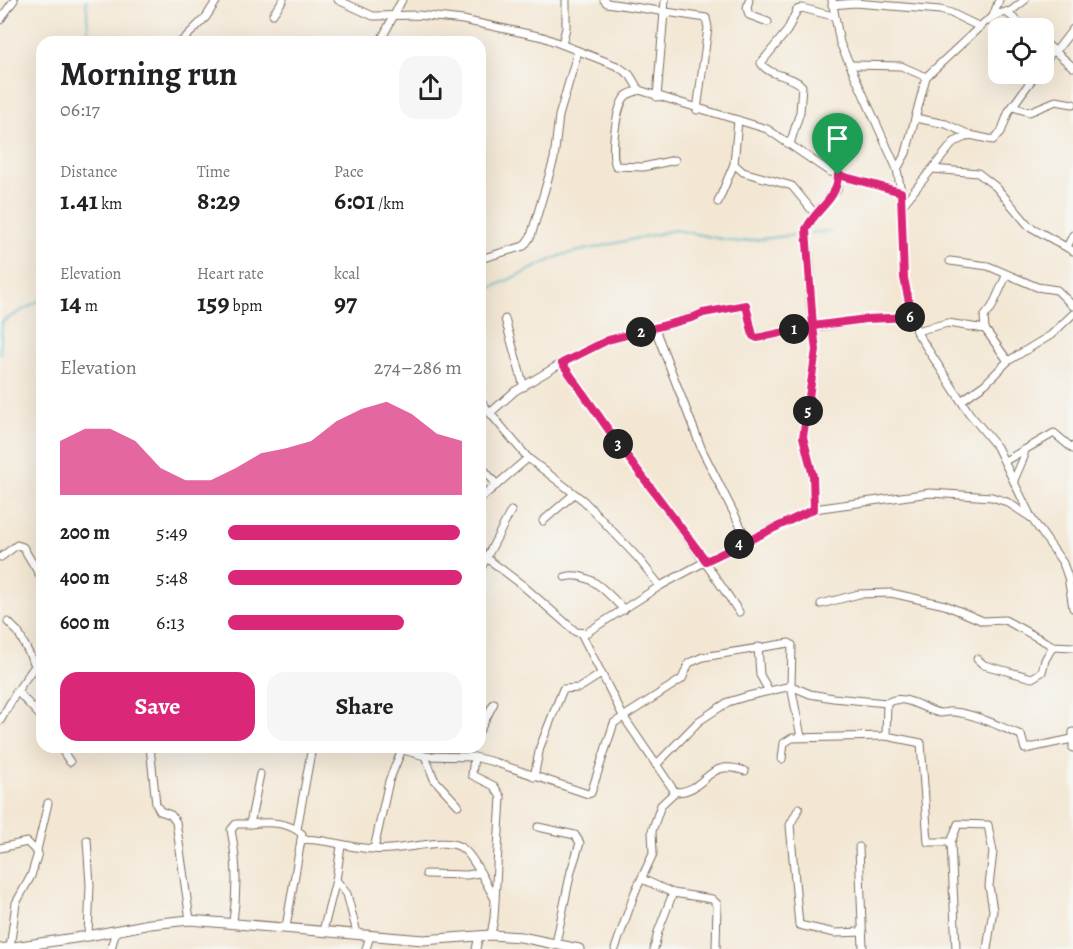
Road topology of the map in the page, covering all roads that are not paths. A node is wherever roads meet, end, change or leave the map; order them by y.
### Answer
1 (14, 0) edge
2 (217, 0) edge
3 (283, 0) edge
4 (338, 0) edge
5 (402, 0) edge
6 (566, 0) edge
7 (604, 0) edge
8 (665, 0) edge
9 (749, 0) edge
10 (999, 0) edge
11 (1025, 0) edge
12 (832, 2) edge
13 (897, 3) edge
14 (1006, 12) junction
15 (273, 14) dead end
16 (662, 14) junction
17 (394, 16) junction
18 (833, 16) junction
19 (993, 16) junction
20 (1014, 18) edge
21 (0, 20) edge
22 (768, 22) dead end
23 (980, 27) junction
24 (1073, 29) edge
25 (187, 36) edge
26 (383, 36) edge
27 (562, 44) junction
28 (1054, 50) joint
29 (578, 51) junction
30 (1071, 62) edge
31 (852, 65) junction
32 (926, 76) junction
33 (1029, 84) edge
34 (639, 90) junction
35 (657, 97) junction
36 (1073, 104) edge
37 (1012, 107) junction
38 (697, 110) junction
39 (915, 118) junction
40 (738, 120) junction
41 (970, 135) junction
42 (790, 144) junction
43 (675, 160) dead end
44 (734, 164) junction
45 (897, 169) junction
46 (933, 169) junction
47 (838, 175) junction
48 (900, 183) junction
49 (884, 186) junction
50 (901, 192) junction
51 (718, 202) dead end
52 (901, 207) junction
53 (815, 214) junction
54 (1073, 235) edge
55 (1070, 249) edge
56 (486, 257) edge
57 (950, 261) dead end
58 (1006, 276) junction
59 (1073, 306) edge
60 (1073, 314) edge
61 (912, 317) junction
62 (505, 319) dead end
63 (813, 326) junction
64 (655, 329) junction
65 (985, 329) junction
66 (916, 331) junction
67 (1008, 361) junction
68 (562, 363) junction
69 (524, 387) junction
70 (961, 401) junction
71 (486, 408) edge
72 (490, 413) junction
73 (1073, 449) edge
74 (1024, 450) junction
75 (528, 458) junction
76 (1005, 461) junction
77 (486, 472) edge
78 (1014, 480) junction
79 (497, 485) junction
80 (486, 494) edge
81 (574, 494) junction
82 (814, 509) junction
83 (511, 511) dead end
84 (1032, 519) junction
85 (543, 521) dead end
86 (748, 541) junction
87 (486, 550) edge
88 (1, 557) edge
89 (486, 557) edge
90 (706, 561) junction
91 (36, 569) edge
92 (565, 577) dead end
93 (660, 586) junction
94 (1071, 586) edge
95 (822, 604) dead end
96 (1073, 608) edge
97 (624, 610) junction
98 (739, 612) dead end
99 (8, 622) dead end
100 (581, 633) junction
101 (1053, 646) junction
102 (758, 647) junction
103 (1073, 647) edge
104 (977, 659) dead end
105 (35, 665) joint
106 (601, 674) junction
107 (791, 686) junction
108 (17, 691) junction
109 (769, 691) junction
110 (494, 703) dead end
111 (887, 703) junction
112 (36, 712) edge
113 (623, 716) junction
114 (0, 721) edge
115 (486, 721) edge
116 (1073, 732) edge
117 (886, 736) junction
118 (801, 737) junction
119 (1072, 739) edge
120 (1073, 748) edge
121 (64, 753) edge
122 (151, 753) edge
123 (311, 753) edge
124 (400, 753) edge
125 (416, 753) edge
126 (425, 756) junction
127 (474, 757) junction
128 (782, 759) dead end
129 (70, 762) dead end
130 (656, 765) junction
131 (745, 771) dead end
132 (260, 774) dead end
133 (534, 777) junction
134 (675, 792) junction
135 (48, 803) dead end
136 (458, 805) dead end
137 (799, 808) dead end
138 (250, 824) junction
139 (538, 827) dead end
140 (297, 829) junction
141 (87, 840) dead end
142 (301, 840) junction
143 (951, 842) junction
144 (341, 846) junction
145 (859, 847) dead end
146 (0, 849) edge
147 (374, 849) junction
148 (37, 850) junction
149 (479, 873) junction
150 (426, 874) dead end
151 (642, 879) junction
152 (336, 880) junction
153 (673, 893) junction
154 (495, 899) junction
155 (190, 920) junction
156 (233, 922) junction
157 (286, 927) junction
158 (116, 930) junction
159 (322, 931) junction
160 (863, 932) junction
161 (357, 933) junction
162 (491, 935) junction
163 (88, 936) junction
164 (370, 936) junction
165 (479, 936) junction
166 (556, 943) junction
167 (540, 945) edge
168 (42, 946) edge
169 (23, 948) edge
170 (5, 949) edge
171 (111, 949) edge
172 (366, 949) edge
173 (476, 949) edge
174 (579, 949) edge
175 (615, 949) edge
176 (654, 949) edge
177 (716, 949) edge
178 (863, 949) edge
179 (956, 949) edge
180 (987, 949) edge

1 - 21 street
2 - 25 street
3 - 15 street
4 - 17 street
5 - 17 street
6 - 27 street
7 - 16 street
8 - 16 street
9 - 22 street
10 - 19 street
11 - 14 street
12 - 13 street
12 - 18 street
13 - 23 street
14 - 19 street
14 - 20 street
16 - 35 street
16 - 38 street
17 - 26 street
17 - 27 street
18 - 31 street
18 - 42 street
19 - 23 street
23 - 32 street
24 - 28 street
27 - 29 street
28 - 30 street
29 - 34 street
29 - 56 street
31 - 32 street
31 - 45 street
32 - 39 street
33 - 37 street
34 - 35 street
34 - 43 street
35 - 38 street
36 - 37 street
37 - 41 street
38 - 40 street
39 - 41 street
39 - 45 street
40 - 42 street
40 - 44 street
41 - 46 street
42 - 47 street
44 - 51 street
44 - 53 street
45 - 48 street
46 - 52 street
46 - 55 street
47 - 49 street
47 - 53 street
48 - 49 street
48 - 50 street
49 - 50 street
50 - 52 street
52 - 61 street
53 - 63 street
54 - 55 street
57 - 58 street
58 - 59 street
58 - 65 street
60 - 67 street
61 - 63 street
61 - 66 street
62 - 69 street
63 - 64 street
63 - 82 street
64 - 68 street
64 - 86 street
65 - 66 street
65 - 67 street
66 - 70 street
67 - 70 street
68 - 69 street
68 - 90 street
69 - 72 street
70 - 76 street
71 - 72 street
72 - 75 street
73 - 74 street
74 - 76 street
74 - 78 street
75 - 79 street
75 - 81 street
76 - 78 street
77 - 79 street
78 - 84 street
79 - 80 street
81 - 85 street
81 - 93 street
82 - 84 street
82 - 86 street
83 - 87 street
84 - 94 street
86 - 90 street
88 - 91 street
89 - 100 street
90 - 93 street
90 - 98 street
92 - 97 street
93 - 97 street
94 - 96 street
95 - 101 street
97 - 100 street
99 - 105 street
100 - 106 street
101 - 103 street
101 - 104 street
102 - 107 street
102 - 109 street
102 - 113 street
105 - 108 street
106 - 113 street
106 - 133 street
107 - 109 street
107 - 111 street
107 - 118 street
108 - 112 street
108 - 114 street
109 - 130 street
110 - 115 street
111 - 117 street
111 - 119 street
113 - 130 street
113 - 133 street
116 - 119 street
117 - 118 street
117 - 143 street
118 - 128 street
119 - 120 street
121 - 129 street
122 - 155 street
123 - 140 street
124 - 147 street
125 - 126 street
126 - 127 street
126 - 136 street
127 - 133 street
127 - 154 street
130 - 134 street
131 - 134 street
132 - 138 street
134 - 151 street
135 - 148 street
137 - 160 street
138 - 140 street
138 - 156 street
139 - 166 street
140 - 142 street
141 - 163 street
142 - 144 street
142 - 157 street
143 - 179 street
143 - 180 street
144 - 147 street
144 - 152 street
145 - 160 street
146 - 148 street
147 - 149 street
148 - 170 street
149 - 150 street
149 - 154 street
151 - 153 street
151 - 175 street
152 - 159 street
152 - 161 street
153 - 176 street
153 - 177 street
154 - 162 street
155 - 156 street
155 - 158 street
156 - 157 street
157 - 159 street
158 - 163 street
158 - 171 street
159 - 161 street
160 - 178 street
161 - 164 street
162 - 165 street
162 - 167 street
163 - 168 street
164 - 165 street
164 - 172 street
165 - 173 street
166 - 167 street
166 - 174 street
168 - 169 street
169 - 170 street

